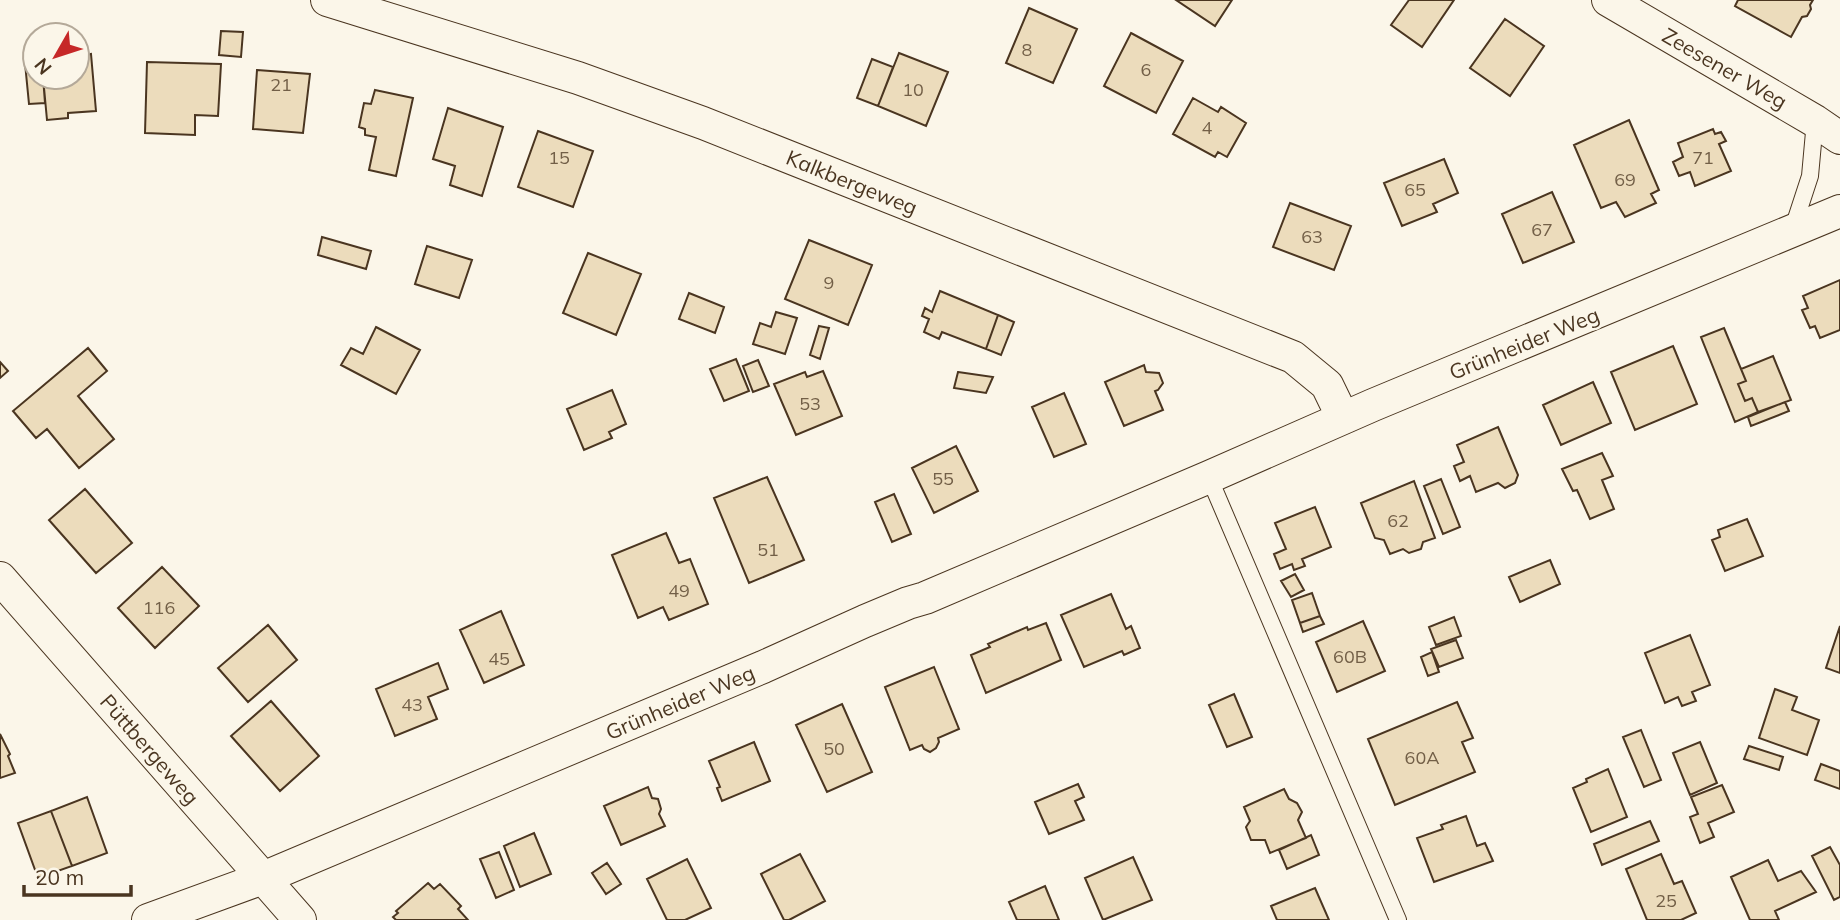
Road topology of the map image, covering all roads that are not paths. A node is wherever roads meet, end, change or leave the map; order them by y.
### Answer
1 (327, 0) edge
2 (1608, 0) edge
3 (1828, 130) edge
4 (1840, 211) edge
5 (1792, 232) junction
6 (1343, 418) junction
7 (1209, 477) junction
8 (0, 578) edge
9 (263, 878) junction
10 (148, 920) edge
11 (300, 920) edge
12 (1398, 920) edge

1 - 6 street, Kalkbergeweg
2 - 3 street, Zeesener Weg
3 - 5 lane
4 - 5 street, Grünheider Weg
5 - 6 street, Grünheider Weg
6 - 7 street, Grünheider Weg
7 - 9 street, Grünheider Weg
7 - 12 lane
8 - 9 street, Püttbergeweg
9 - 10 street, Grünheider Weg
9 - 11 street, Püttbergeweg

